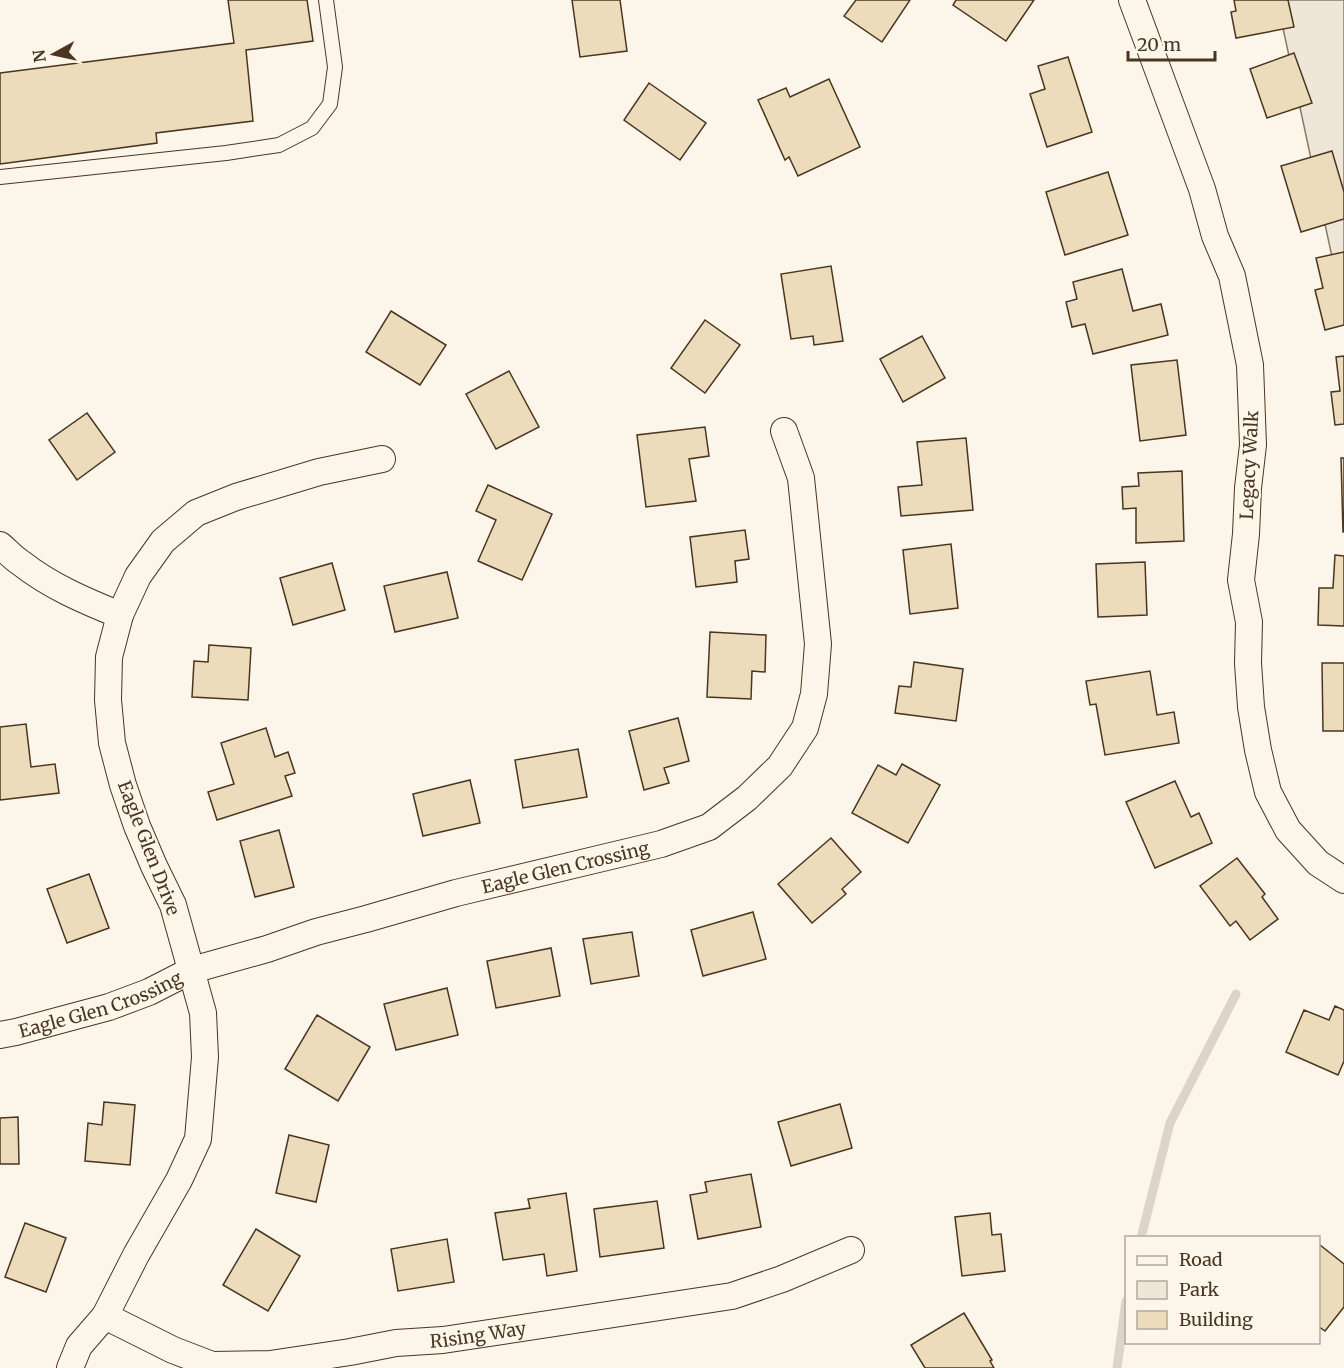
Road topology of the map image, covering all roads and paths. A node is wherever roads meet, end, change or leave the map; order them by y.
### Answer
1 (326, 0) edge
2 (1132, 0) edge
3 (0, 177) edge
4 (784, 430) dead end
5 (382, 459) dead end
6 (0, 544) edge
7 (120, 615) junction
8 (1344, 880) edge
9 (192, 970) junction
10 (0, 1035) edge
11 (851, 1250) dead end
12 (105, 1316) junction
13 (70, 1368) edge

1 - 3 lane
2 - 8 street, Legacy Walk
4 - 9 street, Eagle Glen Crossing
5 - 7 street, Eagle Glen Drive
6 - 7 street
7 - 9 street, Eagle Glen Drive
9 - 10 street, Eagle Glen Crossing
9 - 12 street, Eagle Glen Drive
11 - 12 street, Rising Way
12 - 13 street, Eagle Glen Drive

